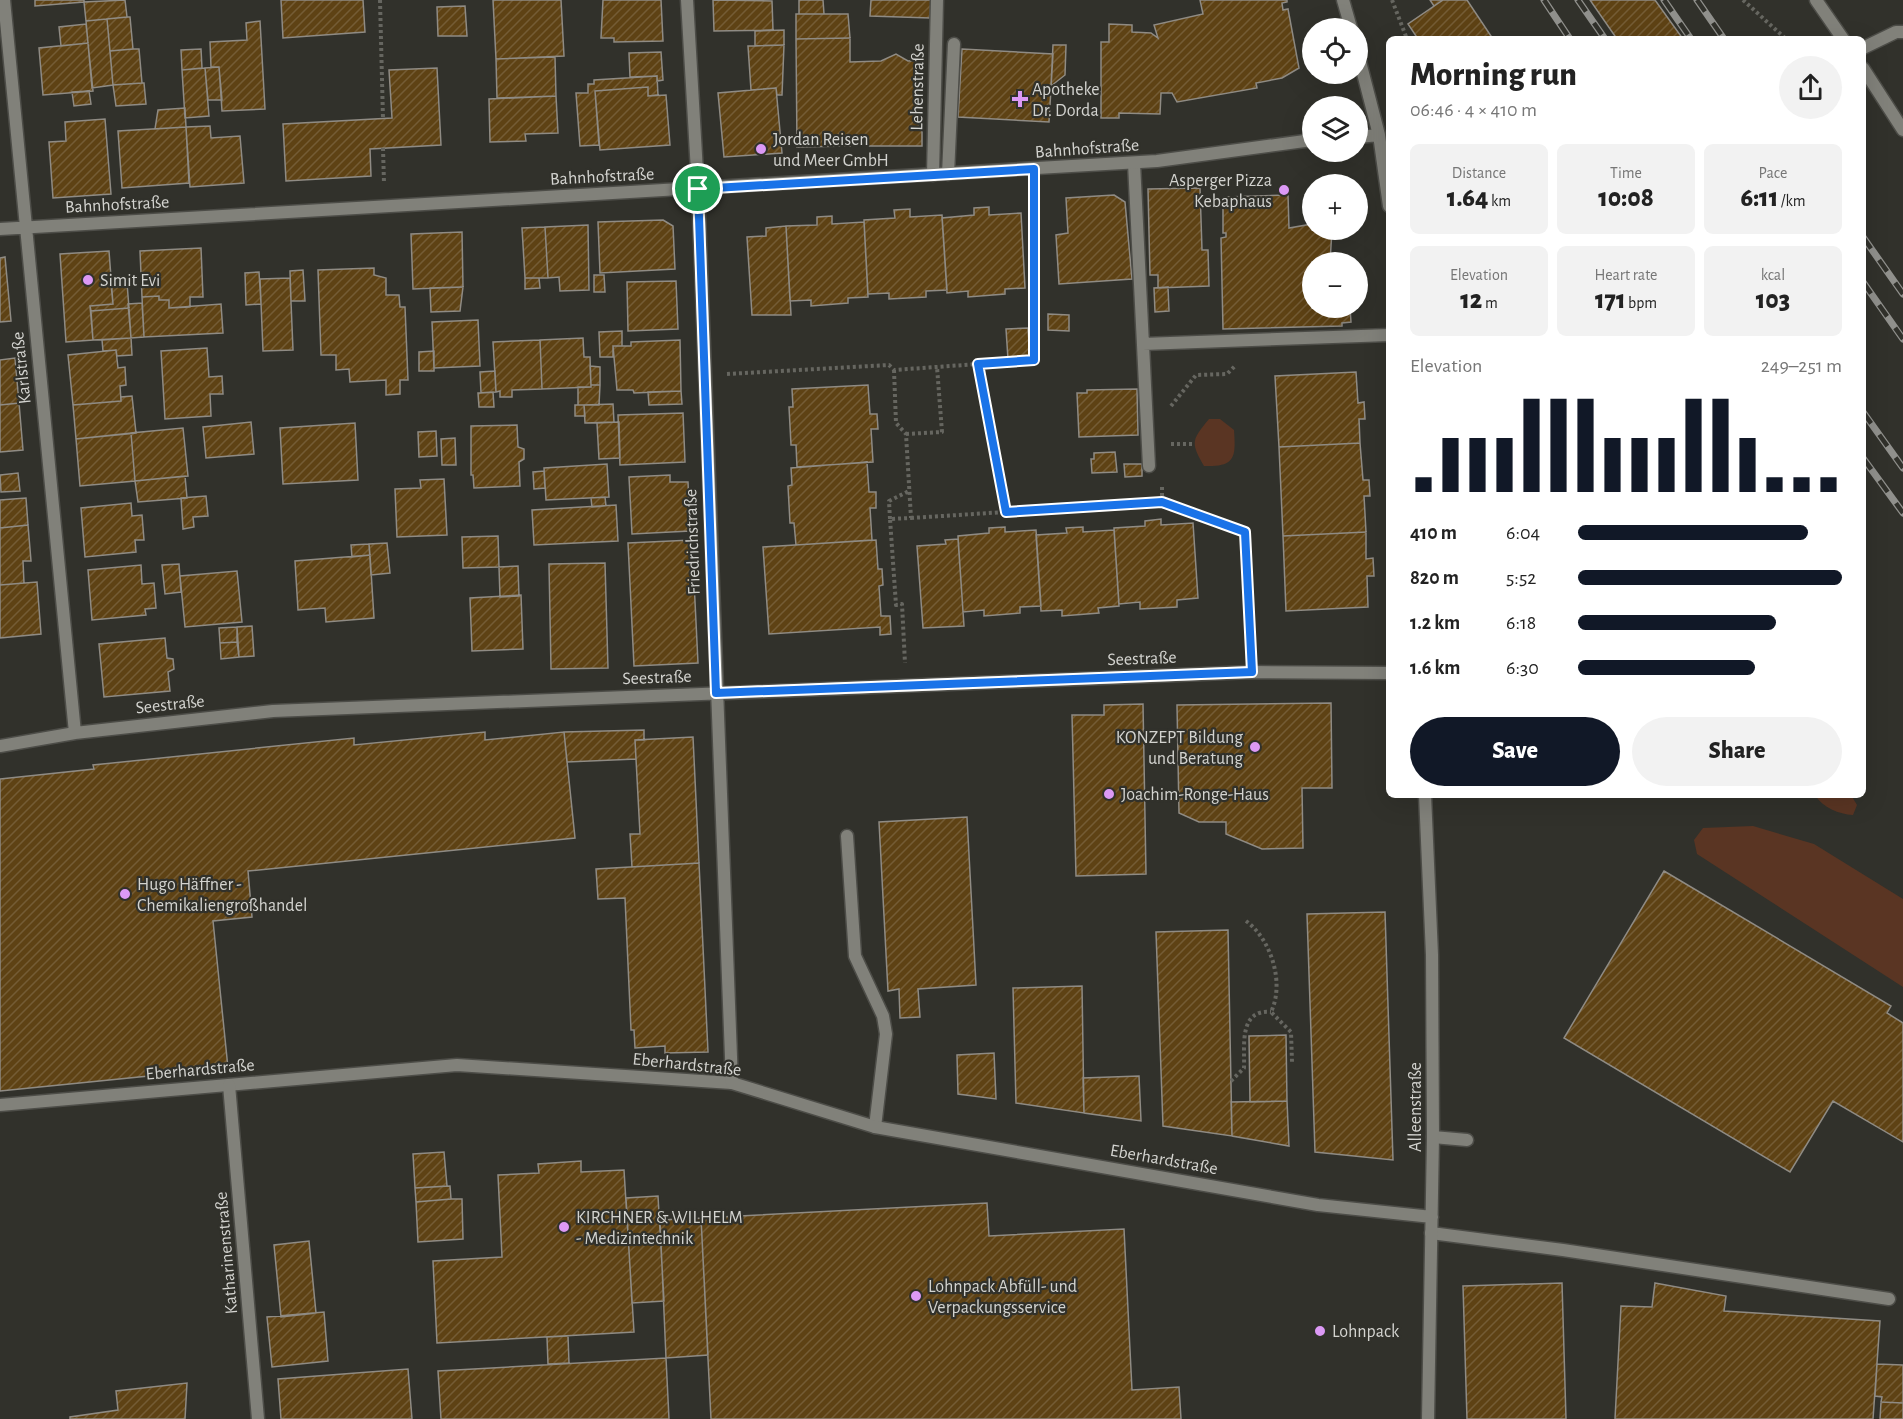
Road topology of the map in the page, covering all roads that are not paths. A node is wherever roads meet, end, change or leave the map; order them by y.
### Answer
1 (4, 0) edge
2 (687, 0) edge
3 (937, 0) edge
4 (1343, 0) edge
5 (1816, 0) edge
6 (1348, 18) edge
7 (1903, 32) edge
8 (1841, 36) edge
9 (954, 44) dead end
10 (1866, 47) edge
11 (1866, 73) edge
12 (1366, 84) edge
13 (1903, 130) edge
14 (1379, 135) junction
15 (1368, 136) edge
16 (1302, 141) edge
17 (1134, 163) junction
18 (948, 174) junction
19 (933, 175) junction
20 (1386, 183) edge
21 (698, 189) junction
22 (25, 227) junction
23 (0, 230) edge
24 (1386, 335) edge
25 (1143, 344) junction
26 (1149, 466) dead end
27 (1386, 673) edge
28 (716, 693) junction
29 (75, 733) junction
30 (0, 746) edge
31 (1425, 798) edge
32 (847, 836) dead end
33 (732, 1083) junction
34 (230, 1085) junction
35 (0, 1105) edge
36 (875, 1126) junction
37 (1433, 1137) junction
38 (1467, 1140) dead end
39 (1432, 1217) junction
40 (1431, 1233) junction
41 (1889, 1299) dead end
42 (258, 1419) edge
43 (1428, 1419) edge

1 - 22 street, Karlstraße
2 - 21 street, Friedrichstraße
3 - 19 street, Lehenstraße
4 - 6 street
5 - 8 street
7 - 10 street
9 - 18 street
11 - 13 street
12 - 14 street
14 - 15 street
14 - 20 street
16 - 17 street, Bahnhofstraße
17 - 18 street, Bahnhofstraße
17 - 25 street
18 - 19 street, Bahnhofstraße
19 - 21 street, Bahnhofstraße
21 - 22 street, Bahnhofstraße
21 - 28 street, Friedrichstraße
22 - 23 street, Bahnhofstraße
22 - 29 street, Karlstraße
24 - 25 street
25 - 26 street
27 - 28 street, Seestraße
28 - 29 street, Seestraße
28 - 33 street, Friedrichstraße
29 - 30 street, Seestraße
31 - 37 street, Alleenstraße
32 - 36 street
33 - 34 street, Eberhardstraße
33 - 36 street, Eberhardstraße
34 - 35 street, Eberhardstraße
34 - 42 street, Katharinenstraße
36 - 39 street, Eberhardstraße
37 - 38 street
37 - 39 street, Alleenstraße
39 - 40 street, Alleenstraße
40 - 41 street
40 - 43 street, Alleenstraße

